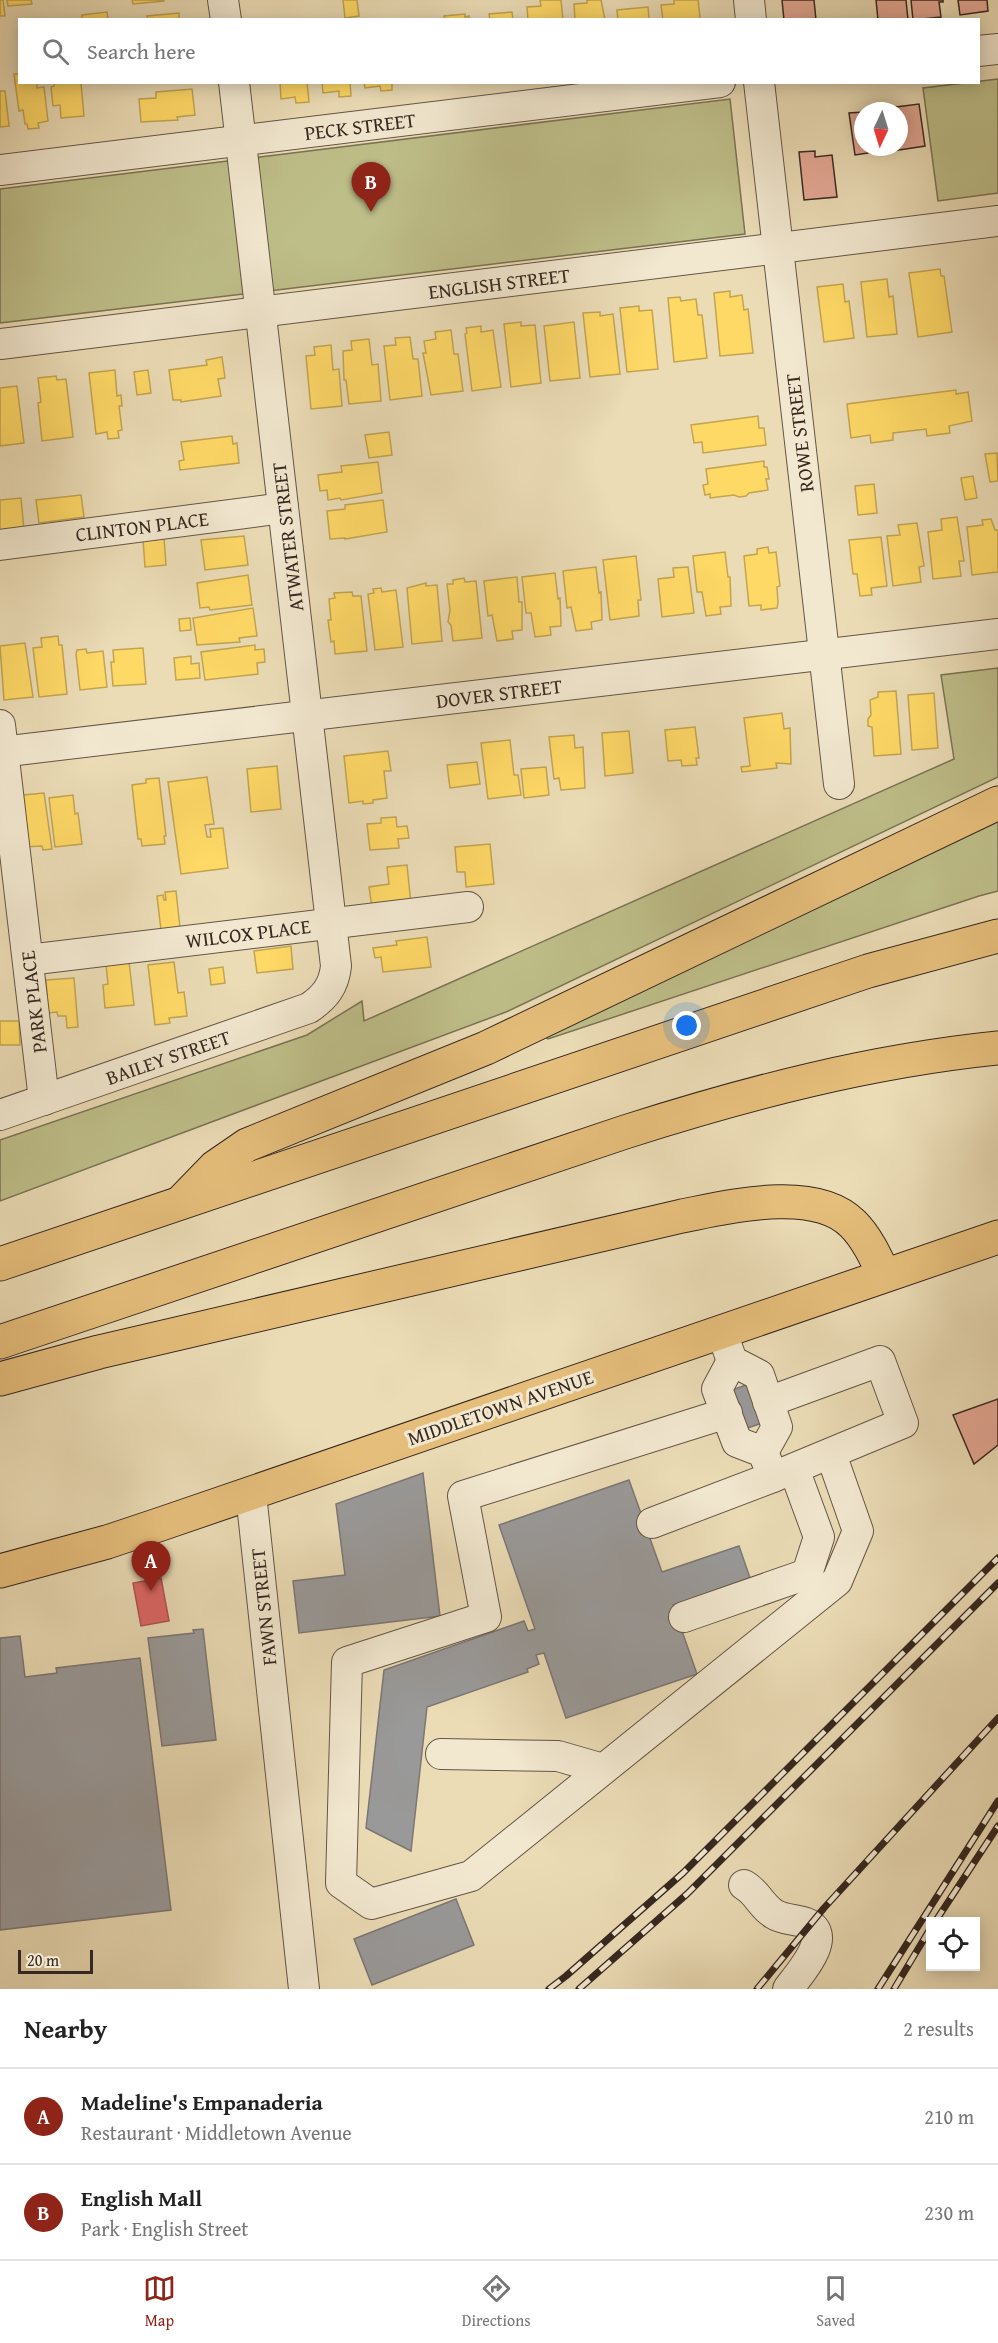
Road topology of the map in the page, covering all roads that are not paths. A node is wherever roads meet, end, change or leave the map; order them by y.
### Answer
1 (223, 0) edge
2 (749, 0) edge
3 (226, 18) edge
4 (751, 18) edge
5 (998, 49) edge
6 (980, 51) edge
7 (234, 84) edge
8 (704, 84) edge
9 (759, 84) edge
10 (241, 141) junction
11 (0, 170) edge
12 (998, 221) edge
13 (778, 248) junction
14 (261, 312) junction
15 (0, 344) edge
16 (284, 508) junction
17 (0, 545) edge
18 (998, 634) edge
19 (824, 654) junction
20 (307, 715) junction
21 (1, 743) edge
22 (839, 784) dead end
23 (998, 804) edge
24 (468, 907) dead end
25 (332, 924) junction
26 (998, 936) edge
27 (28, 960) junction
28 (330, 990) joint
29 (998, 1048) edge
30 (44, 1100) junction
31 (0, 1115) edge
32 (181, 1203) junction
33 (998, 1237) edge
34 (0, 1264) edge
35 (884, 1275) junction
36 (0, 1342) edge
37 (727, 1346) junction
38 (0, 1379) edge
39 (768, 1402) junction
40 (727, 1413) junction
41 (831, 1454) junction
42 (777, 1466) junction
43 (251, 1494) junction
44 (652, 1523) dead end
45 (0, 1571) edge
46 (684, 1617) dead end
47 (441, 1754) dead end
48 (603, 1769) junction
49 (744, 1885) dead end
50 (304, 1989) edge
51 (788, 1989) edge

1 - 3 street
2 - 4 street
5 - 6 street
7 - 10 street, ATWATER STREET
8 - 10 street, PECK STREET
9 - 13 street, ROWE STREET
10 - 11 street, PECK STREET
10 - 14 street, ATWATER STREET
12 - 13 street, ENGLISH STREET
13 - 14 street, ENGLISH STREET
13 - 19 street, ROWE STREET
14 - 15 street, ENGLISH STREET
14 - 16 street, ATWATER STREET
16 - 17 street, CLINTON PLACE
16 - 20 street, ATWATER STREET
18 - 19 street, DOVER STREET
19 - 20 street, DOVER STREET
19 - 22 street, ROWE STREET
20 - 21 street, DOVER STREET
20 - 25 street, ATWATER STREET
21 - 27 street, PARK PLACE
23 - 32 main road
24 - 25 street, WILCOX PLACE
25 - 27 street, WILCOX PLACE
25 - 28 street, ATWATER STREET
26 - 32 main road
27 - 30 street, PARK PLACE
28 - 30 street, BAILEY STREET
29 - 36 main road
30 - 31 street, BAILEY STREET
32 - 34 main road
33 - 35 main road, MIDDLETOWN AVENUE
35 - 37 main road, MIDDLETOWN AVENUE
35 - 38 main road
37 - 39 street
37 - 40 street
37 - 43 main road, MIDDLETOWN AVENUE
39 - 41 street
39 - 42 street
40 - 42 street
40 - 48 street
41 - 42 street
41 - 48 street
42 - 44 street
42 - 46 street
43 - 45 main road, MIDDLETOWN AVENUE
43 - 50 street, FAWN STREET
47 - 48 street
49 - 51 street

